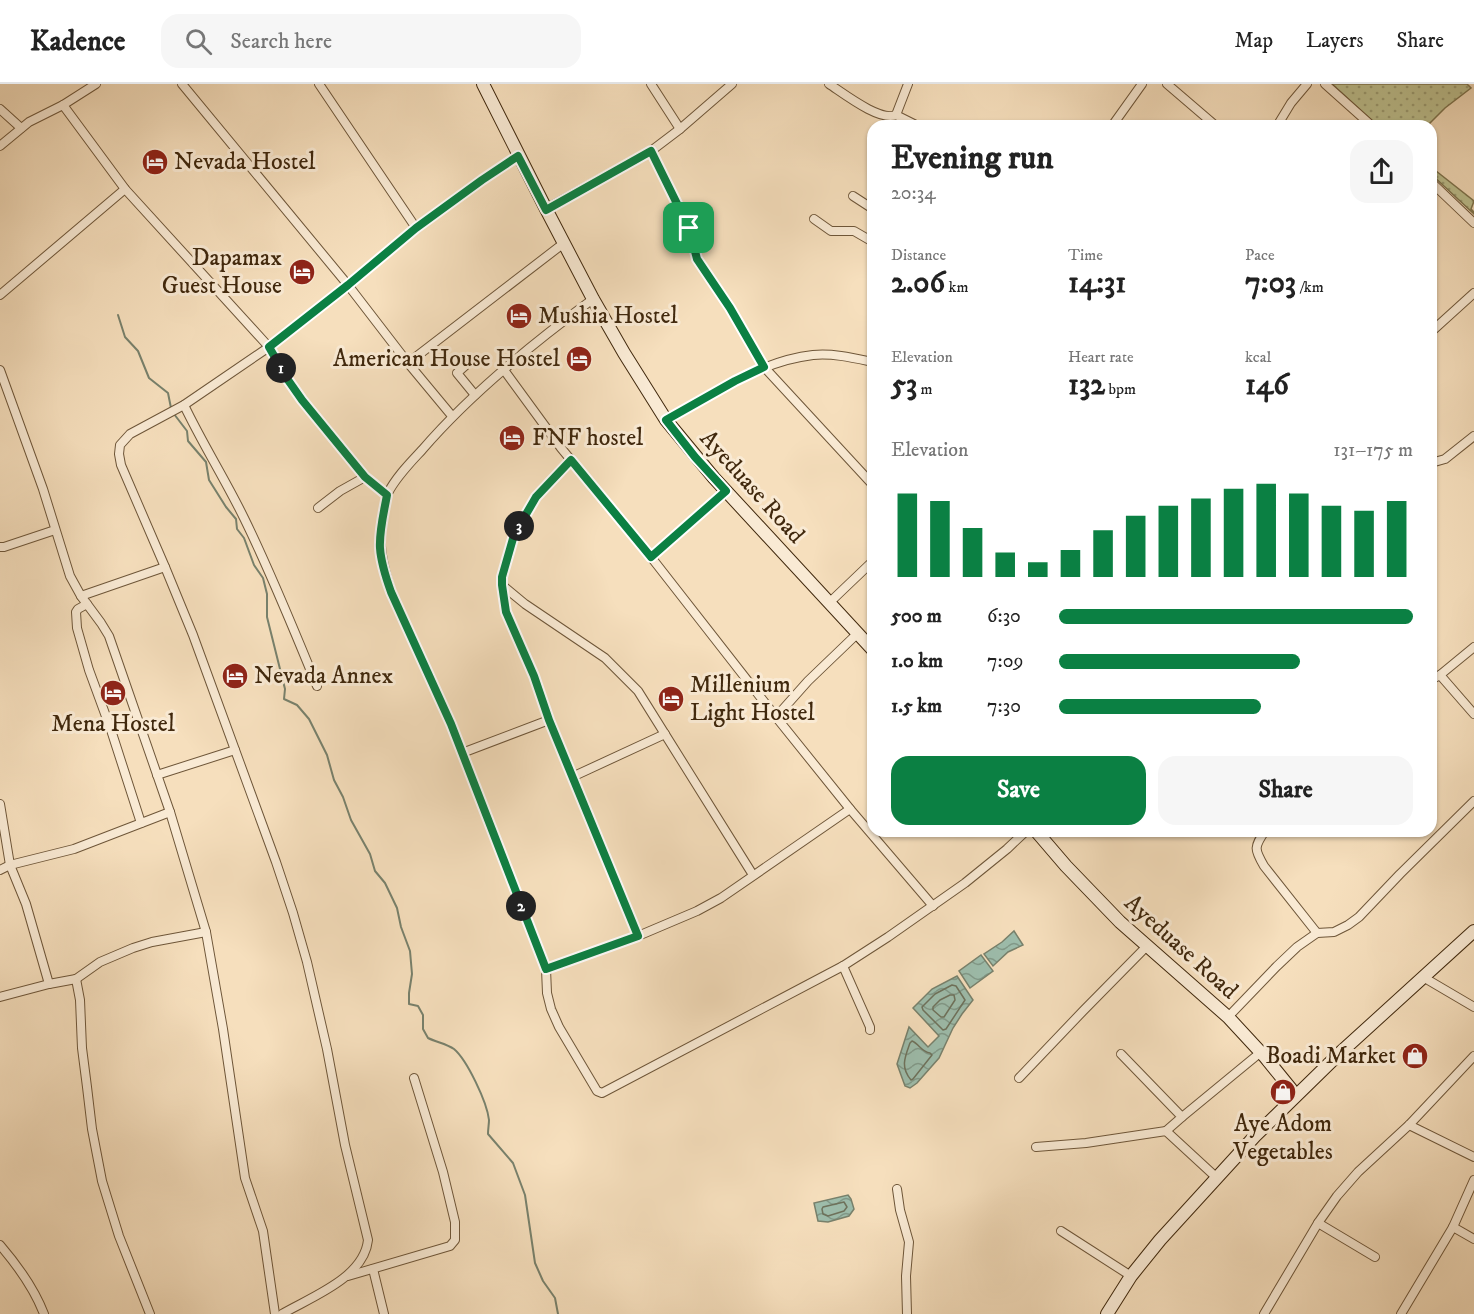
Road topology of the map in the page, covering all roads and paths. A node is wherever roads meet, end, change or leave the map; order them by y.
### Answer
1 (96, 84) edge
2 (183, 84) edge
3 (319, 84) edge
4 (483, 84) edge
5 (651, 84) edge
6 (732, 84) edge
7 (829, 84) edge
8 (909, 84) edge
9 (1142, 84) edge
10 (1167, 84) edge
11 (1307, 84) edge
12 (1325, 84) edge
13 (63, 105) junction
14 (0, 110) edge
15 (896, 115) junction
16 (906, 120) edge
17 (1116, 120) edge
18 (1209, 120) edge
19 (1280, 120) edge
20 (1365, 120) edge
21 (21, 128) junction
22 (680, 129) junction
23 (0, 146) edge
24 (651, 151) junction
25 (518, 156) junction
26 (1437, 188) edge
27 (125, 189) junction
28 (853, 196) dead end
29 (867, 205) edge
30 (546, 210) junction
31 (814, 219) dead end
32 (1474, 223) edge
33 (416, 228) junction
34 (867, 239) edge
35 (564, 243) junction
36 (348, 285) junction
37 (1474, 293) edge
38 (0, 295) edge
39 (593, 299) junction
40 (1437, 324) edge
41 (269, 347) junction
42 (462, 359) dead end
43 (867, 361) edge
44 (408, 363) junction
45 (764, 367) junction
46 (0, 370) edge
47 (504, 370) junction
48 (475, 395) junction
49 (184, 405) junction
50 (452, 416) junction
51 (666, 420) junction
52 (1474, 436) edge
53 (571, 460) junction
54 (1437, 462) edge
55 (365, 477) junction
56 (867, 479) edge
57 (726, 491) junction
58 (387, 495) junction
59 (318, 508) dead end
60 (55, 530) junction
61 (0, 547) edge
62 (651, 557) junction
63 (165, 567) junction
64 (867, 567) edge
65 (502, 585) junction
66 (84, 600) junction
67 (829, 603) junction
68 (858, 633) junction
69 (867, 643) edge
70 (1474, 647) edge
71 (1440, 675) junction
72 (1437, 677) edge
73 (317, 686) dead end
74 (1474, 714) edge
75 (776, 717) junction
76 (549, 720) junction
77 (665, 734) junction
78 (235, 750) junction
79 (462, 753) junction
80 (157, 775) junction
81 (572, 777) junction
82 (1474, 801) edge
83 (0, 804) edge
84 (850, 809) junction
85 (170, 812) junction
86 (141, 822) junction
87 (867, 829) edge
88 (874, 837) edge
89 (1019, 837) edge
90 (1041, 837) edge
91 (1261, 837) edge
92 (10, 865) junction
93 (0, 870) edge
94 (753, 875) junction
95 (933, 906) junction
96 (206, 932) junction
97 (1474, 932) edge
98 (1317, 933) junction
99 (638, 936) junction
100 (1147, 946) junction
101 (843, 966) junction
102 (546, 969) junction
103 (1423, 977) junction
104 (76, 979) junction
105 (49, 984) junction
106 (0, 997) edge
107 (1474, 1007) edge
108 (1228, 1017) junction
109 (870, 1030) dead end
110 (1261, 1052) junction
111 (1121, 1054) dead end
112 (1474, 1056) edge
113 (414, 1078) dead end
114 (1019, 1078) dead end
115 (1295, 1096) junction
116 (1182, 1117) junction
117 (1409, 1125) junction
118 (1166, 1131) junction
119 (1036, 1148) dead end
120 (1474, 1157) edge
121 (1217, 1178) junction
122 (1474, 1180) edge
123 (897, 1189) dead end
124 (1318, 1223) junction
125 (1453, 1227) junction
126 (1060, 1231) dead end
127 (1474, 1239) edge
128 (0, 1245) edge
129 (1375, 1257) dead end
130 (373, 1269) junction
131 (346, 1276) junction
132 (1131, 1276) junction
133 (44, 1314) edge
134 (150, 1314) edge
135 (276, 1314) edge
136 (282, 1314) edge
137 (384, 1314) edge
138 (907, 1314) edge
139 (1107, 1314) edge
140 (1264, 1314) edge
141 (1401, 1314) edge

1 - 13 street
2 - 36 street
3 - 33 street
4 - 25 street, Ayeduase Road
5 - 22 street
6 - 22 street
7 - 15 street
8 - 15 street
9 - 17 street
10 - 18 street
11 - 19 street
12 - 20 street
13 - 21 street
13 - 27 street
14 - 21 street
15 - 16 street
21 - 23 street
22 - 24 street
24 - 30 street
24 - 45 street
25 - 30 street, Ayeduase Road
25 - 33 street
26 - 32 street
27 - 38 street
27 - 41 street
28 - 29 street
30 - 35 street, Ayeduase Road
31 - 34 street
33 - 36 street
35 - 39 street, Ayeduase Road
35 - 44 street
36 - 41 street
36 - 44 street
37 - 40 street
39 - 47 street
39 - 51 street, Ayeduase Road
41 - 49 street
41 - 55 street
42 - 48 street
43 - 45 street
44 - 50 street
45 - 51 street
45 - 56 street
46 - 60 street
47 - 48 street
47 - 53 street
48 - 50 street
49 - 63 street
49 - 73 street
50 - 58 street
51 - 57 street, Ayeduase Road
52 - 54 street
53 - 62 street
53 - 65 street
55 - 58 street
55 - 59 street
57 - 62 street
57 - 67 street, Ayeduase Road
58 - 79 street
60 - 61 street
60 - 66 street
62 - 75 street
63 - 66 street
63 - 78 street
64 - 67 street
65 - 76 street
65 - 77 street
66 - 80 street
66 - 86 street
67 - 68 street, Ayeduase Road
68 - 69 street, Ayeduase Road
68 - 75 street
70 - 71 street
71 - 72 street
71 - 74 street
75 - 84 street
76 - 79 street
76 - 81 street
77 - 81 street
77 - 94 street
78 - 80 street
78 - 131 street
79 - 102 street
80 - 85 street
81 - 99 street
82 - 98 street
83 - 92 street
84 - 87 street
84 - 94 street
85 - 86 street
85 - 96 street
86 - 92 street
88 - 95 street
89 - 95 street
90 - 100 street, Ayeduase Road
91 - 98 street
92 - 93 street
92 - 105 street
94 - 99 street
95 - 101 street
96 - 104 street
96 - 135 street
97 - 103 street
98 - 108 street
99 - 102 street
100 - 108 street, Ayeduase Road
100 - 114 street
101 - 102 street
101 - 109 street
103 - 107 street
103 - 115 street
104 - 105 street
104 - 134 street
105 - 106 street
108 - 110 street, Ayeduase Road
110 - 115 street, Ayeduase Road
110 - 116 street
111 - 116 street
112 - 117 street
113 - 130 street
115 - 121 street
116 - 118 street
117 - 120 street
117 - 124 street
118 - 119 street
118 - 121 street
121 - 132 street
122 - 125 street
123 - 138 street
124 - 129 street
124 - 140 street
125 - 127 street
125 - 141 street
126 - 132 street
128 - 133 street
130 - 131 street
130 - 137 street
131 - 136 street
132 - 139 street

